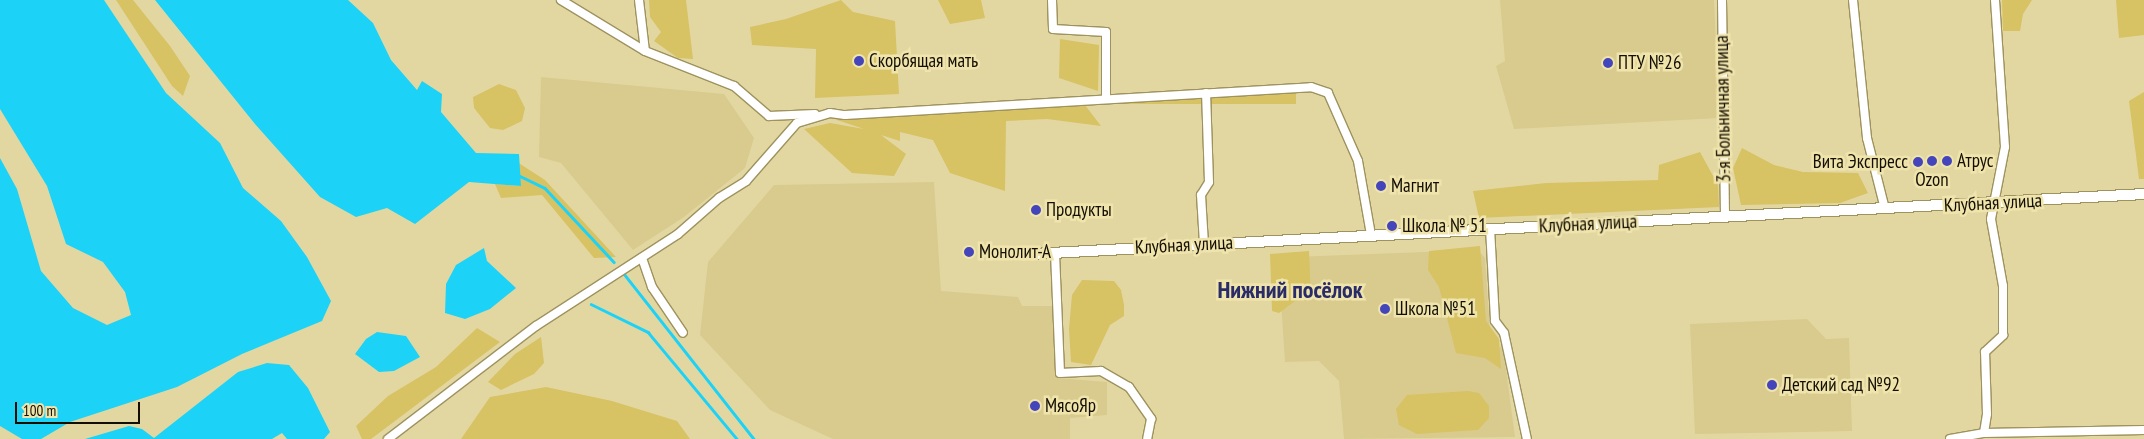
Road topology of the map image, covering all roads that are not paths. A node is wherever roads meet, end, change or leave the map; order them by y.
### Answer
1 (561, 0) edge
2 (639, 0) edge
3 (1052, 0) edge
4 (1722, 0) edge
5 (1853, 0) edge
6 (1995, 0) edge
7 (645, 51) junction
8 (1206, 93) junction
9 (1106, 99) junction
10 (830, 113) junction
11 (2144, 194) edge
12 (1996, 203) junction
13 (1885, 209) junction
14 (1725, 217) junction
15 (1490, 228) junction
16 (1371, 235) junction
17 (1204, 244) junction
18 (1055, 253) junction
19 (1033, 254) dead end
20 (642, 258) junction
21 (683, 333) dead end
22 (2144, 430) edge
23 (1984, 433) junction
24 (388, 439) edge
25 (1147, 439) edge
26 (1527, 439) edge
27 (1950, 439) edge

1 - 7 street
2 - 7 street
3 - 9 street
4 - 14 street, 3-я Больничная улица
5 - 13 street
6 - 12 street
7 - 10 street
8 - 9 street
8 - 16 street
8 - 17 street
9 - 10 street
10 - 20 street
11 - 12 street, Клубная улица
12 - 13 street, Клубная улица
12 - 23 street
13 - 14 street, Клубная улица
14 - 15 street, Клубная улица
15 - 16 street, Клубная улица
15 - 26 street
16 - 17 street, Клубная улица
17 - 18 street, Клубная улица
18 - 19 street, Клубная улица
18 - 25 street
20 - 21 street
20 - 24 street
22 - 23 street
23 - 27 street

